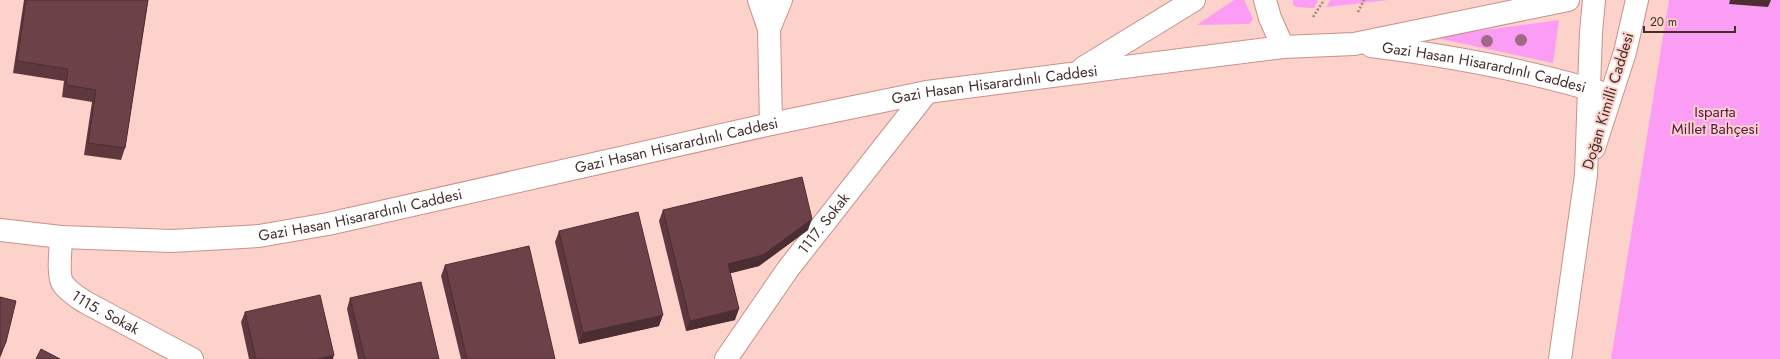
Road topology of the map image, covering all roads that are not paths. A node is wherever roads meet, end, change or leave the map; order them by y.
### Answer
1 (759, 0) edge
2 (781, 0) edge
3 (1194, 0) edge
4 (1265, 0) edge
5 (1568, 0) edge
6 (1594, 0) edge
7 (1637, 0) edge
8 (769, 29) junction
9 (1354, 44) junction
10 (1283, 47) junction
11 (1076, 72) junction
12 (1589, 88) junction
13 (927, 92) junction
14 (1612, 95) junction
15 (770, 124) junction
16 (1585, 178) junction
17 (0, 230) edge
18 (61, 237) junction
19 (192, 359) edge
20 (726, 359) edge
21 (1560, 359) edge

1 - 8 street
2 - 8 street
3 - 11 street
4 - 10 street
5 - 9 street, Gazi Hasan Hisarardınlı Caddesi
6 - 12 street, Doğan Kimilli Caddesi
7 - 14 street, Doğan Kimilli Caddesi
8 - 15 street
9 - 10 street, Gazi Hasan Hisarardınlı Caddesi
9 - 12 street, Gazi Hasan Hisarardınlı Caddesi
10 - 11 street, Gazi Hasan Hisarardınlı Caddesi
11 - 13 street, Gazi Hasan Hisarardınlı Caddesi
12 - 14 street, Gazi Hasan Hisarardınlı Caddesi
12 - 16 street, Doğan Kimilli Caddesi
13 - 15 street, Gazi Hasan Hisarardınlı Caddesi
13 - 20 street, 1117. Sokak
14 - 16 street, Doğan Kimilli Caddesi
15 - 18 street, Gazi Hasan Hisarardınlı Caddesi
16 - 21 street, Doğan Kimilli Caddesi
17 - 18 street, Gazi Hasan Hisarardınlı Caddesi
18 - 19 street, 1115. Sokak

